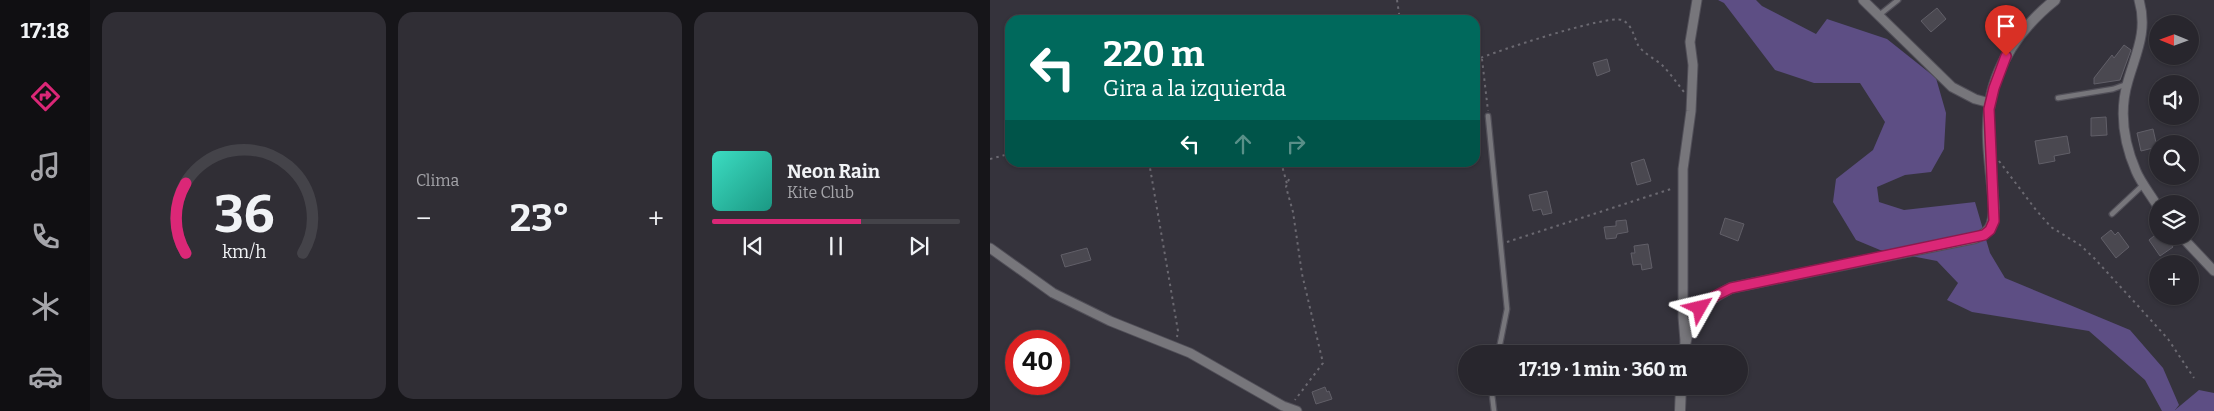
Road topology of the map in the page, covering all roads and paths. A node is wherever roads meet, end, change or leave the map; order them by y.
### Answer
1 (1397, 0) edge
2 (1697, 0) edge
3 (1863, 0) edge
4 (1898, 0) edge
5 (2055, 0) edge
6 (2139, 0) edge
7 (1399, 15) edge
8 (1878, 16) junction
9 (1481, 58) joint
10 (2127, 84) junction
11 (2058, 98) dead end
12 (1990, 103) junction
13 (1692, 104) junction
14 (1488, 116) joint
15 (1990, 149) junction
16 (1005, 155) edge
17 (990, 159) edge
18 (1149, 167) edge
19 (1282, 167) edge
20 (1289, 179) dead end
21 (1683, 184) junction
22 (2144, 184) junction
23 (1287, 185) junction
24 (2151, 195) edge
25 (2112, 214) dead end
26 (1500, 244) junction
27 (2189, 245) edge
28 (990, 248) edge
29 (2214, 271) edge
30 (1500, 345) edge
31 (1684, 345) edge
32 (1685, 345) edge
33 (1174, 347) junction
34 (2194, 378) dead end
35 (1492, 395) edge
36 (1681, 395) edge
37 (1293, 409) edge
38 (1494, 411) edge
39 (1680, 411) edge

1 - 7 path
2 - 13 street
3 - 8 street
4 - 8 lane
5 - 12 street
6 - 10 street
8 - 12 street
9 - 13 path
9 - 14 path
10 - 11 lane
10 - 22 street
12 - 15 street
13 - 21 street
14 - 26 lane
15 - 32 street
15 - 34 path
16 - 17 path
18 - 33 path
19 - 23 path
20 - 23 path
21 - 26 path
21 - 31 street
22 - 24 street
22 - 25 lane
23 - 37 path
26 - 30 lane
27 - 29 street
28 - 33 street
33 - 37 street
35 - 38 lane
36 - 39 street

